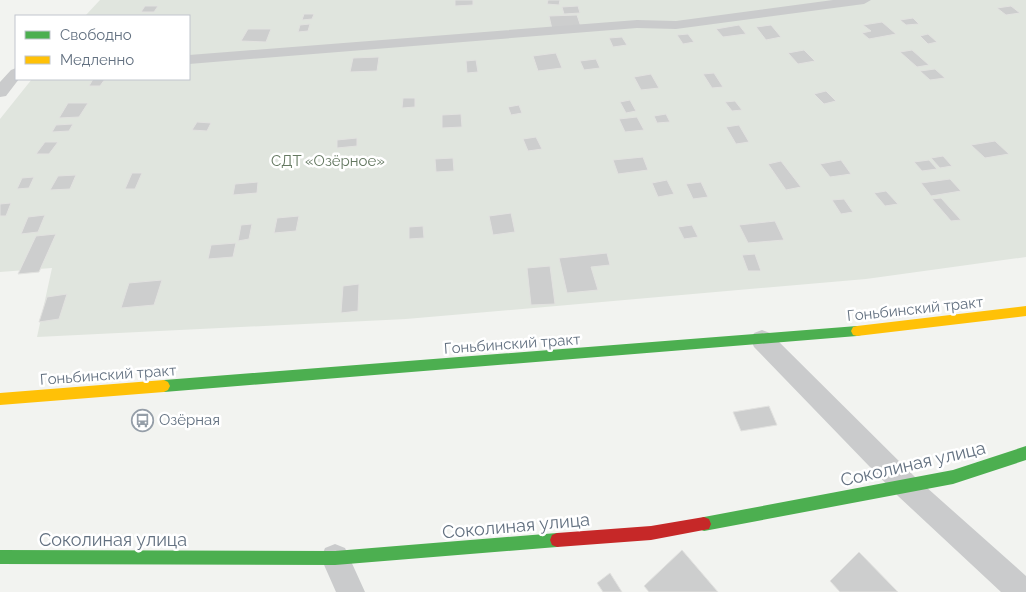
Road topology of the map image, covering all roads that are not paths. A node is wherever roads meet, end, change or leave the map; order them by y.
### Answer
1 (864, 0) edge
2 (190, 60) edge
3 (15, 74) edge
4 (0, 92) edge
5 (1026, 311) edge
6 (762, 340) junction
7 (0, 398) edge
8 (1026, 454) edge
9 (907, 487) junction
10 (0, 557) edge
11 (335, 558) junction
12 (351, 592) edge
13 (1022, 592) edge

1 - 2 street
3 - 4 street
5 - 6 main road, Гоньбинский тракт
6 - 7 main road, Гоньбинский тракт
6 - 9 street
8 - 9 main road, Соколиная улица
9 - 11 main road, Соколиная улица
9 - 13 street
10 - 11 main road, Соколиная улица
11 - 12 street

